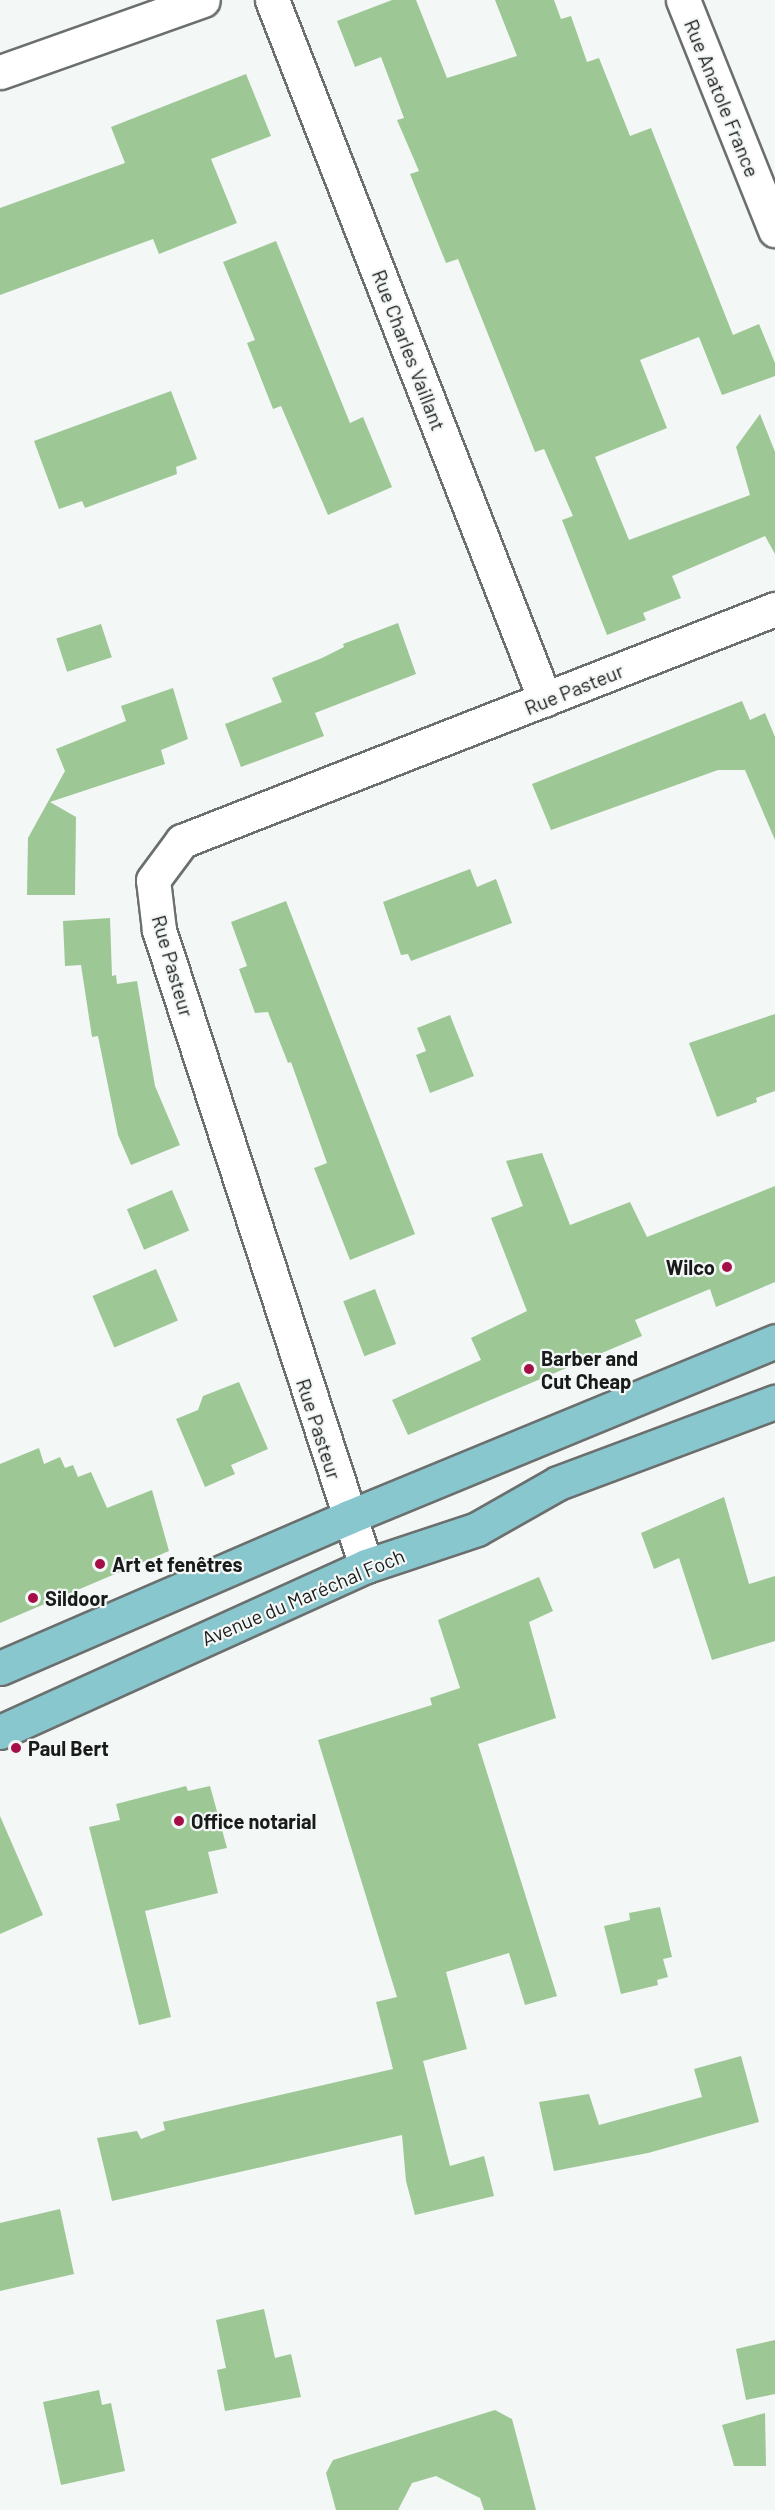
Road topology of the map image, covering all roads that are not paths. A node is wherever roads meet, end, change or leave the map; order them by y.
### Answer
1 (202, 0) edge
2 (272, 0) edge
3 (683, 0) edge
4 (0, 72) edge
5 (775, 230) edge
6 (775, 609) edge
7 (545, 700) junction
8 (775, 1341) edge
9 (775, 1402) edge
10 (349, 1517) junction
11 (366, 1566) junction
12 (0, 1668) edge
13 (0, 1732) edge

1 - 4 street
2 - 7 street, Rue Charles Vaillant
3 - 5 street, Rue Anatole France
6 - 7 street, Rue Pasteur
7 - 10 street, Rue Pasteur
8 - 10 main road
9 - 11 main road, Avenue du Maréchal Foch
10 - 11 street, Rue Pasteur
10 - 12 main road
11 - 13 main road, Avenue du Maréchal Foch

